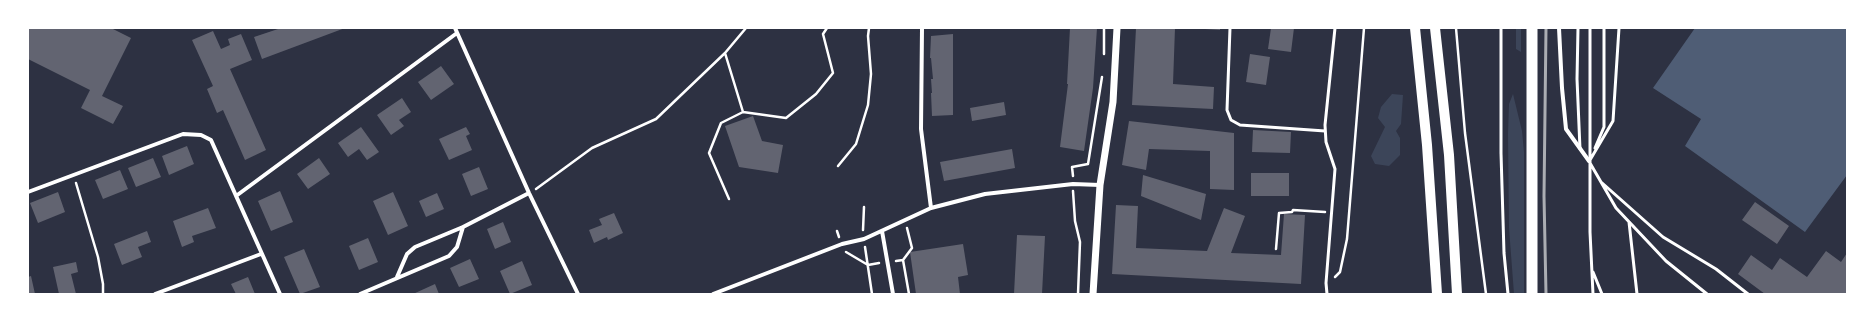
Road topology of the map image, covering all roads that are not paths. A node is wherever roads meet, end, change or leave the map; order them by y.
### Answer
1 (455, 28) edge
2 (922, 28) edge
3 (1117, 28) edge
4 (1230, 28) edge
5 (1334, 28) edge
6 (1415, 28) edge
7 (1434, 28) edge
8 (1502, 28) edge
9 (1532, 28) edge
10 (1559, 28) edge
11 (1578, 28) edge
12 (1590, 28) edge
13 (1604, 28) edge
14 (1619, 28) edge
15 (457, 33) junction
16 (1325, 131) junction
17 (1580, 149) junction
18 (1589, 161) junction
19 (1601, 182) junction
20 (1100, 185) junction
21 (28, 192) edge
22 (530, 193) junction
23 (236, 196) junction
24 (931, 208) junction
25 (1628, 221) junction
26 (463, 227) junction
27 (882, 231) junction
28 (261, 254) junction
29 (1591, 268) junction
30 (397, 277) junction
31 (155, 294) edge
32 (280, 294) edge
33 (360, 294) edge
34 (578, 294) edge
35 (713, 294) edge
36 (893, 294) edge
37 (1093, 294) edge
38 (1327, 294) edge
39 (1437, 294) edge
40 (1457, 294) edge
41 (1508, 294) edge
42 (1532, 294) edge
43 (1593, 294) edge
44 (1602, 294) edge
45 (1637, 294) edge
46 (1707, 294) edge
47 (1748, 294) edge

1 - 15 street
2 - 24 street
3 - 20 street
4 - 16 lane
5 - 16 lane
6 - 39 main road
7 - 40 main road
8 - 41 lane
9 - 42 highway
10 - 17 street
11 - 17 lane
12 - 18 lane
13 - 18 lane
14 - 18 lane
15 - 22 street
15 - 23 street
16 - 38 lane
17 - 18 street
18 - 19 lane
18 - 29 lane
19 - 25 lane
19 - 47 lane
20 - 24 street
20 - 37 street
21 - 23 street
22 - 26 street
22 - 34 street
23 - 28 street
24 - 27 street
25 - 45 lane
25 - 46 lane
26 - 30 street
26 - 30 street
27 - 35 street
27 - 36 street
28 - 31 street
28 - 32 street
29 - 43 lane
29 - 44 lane
30 - 33 street

